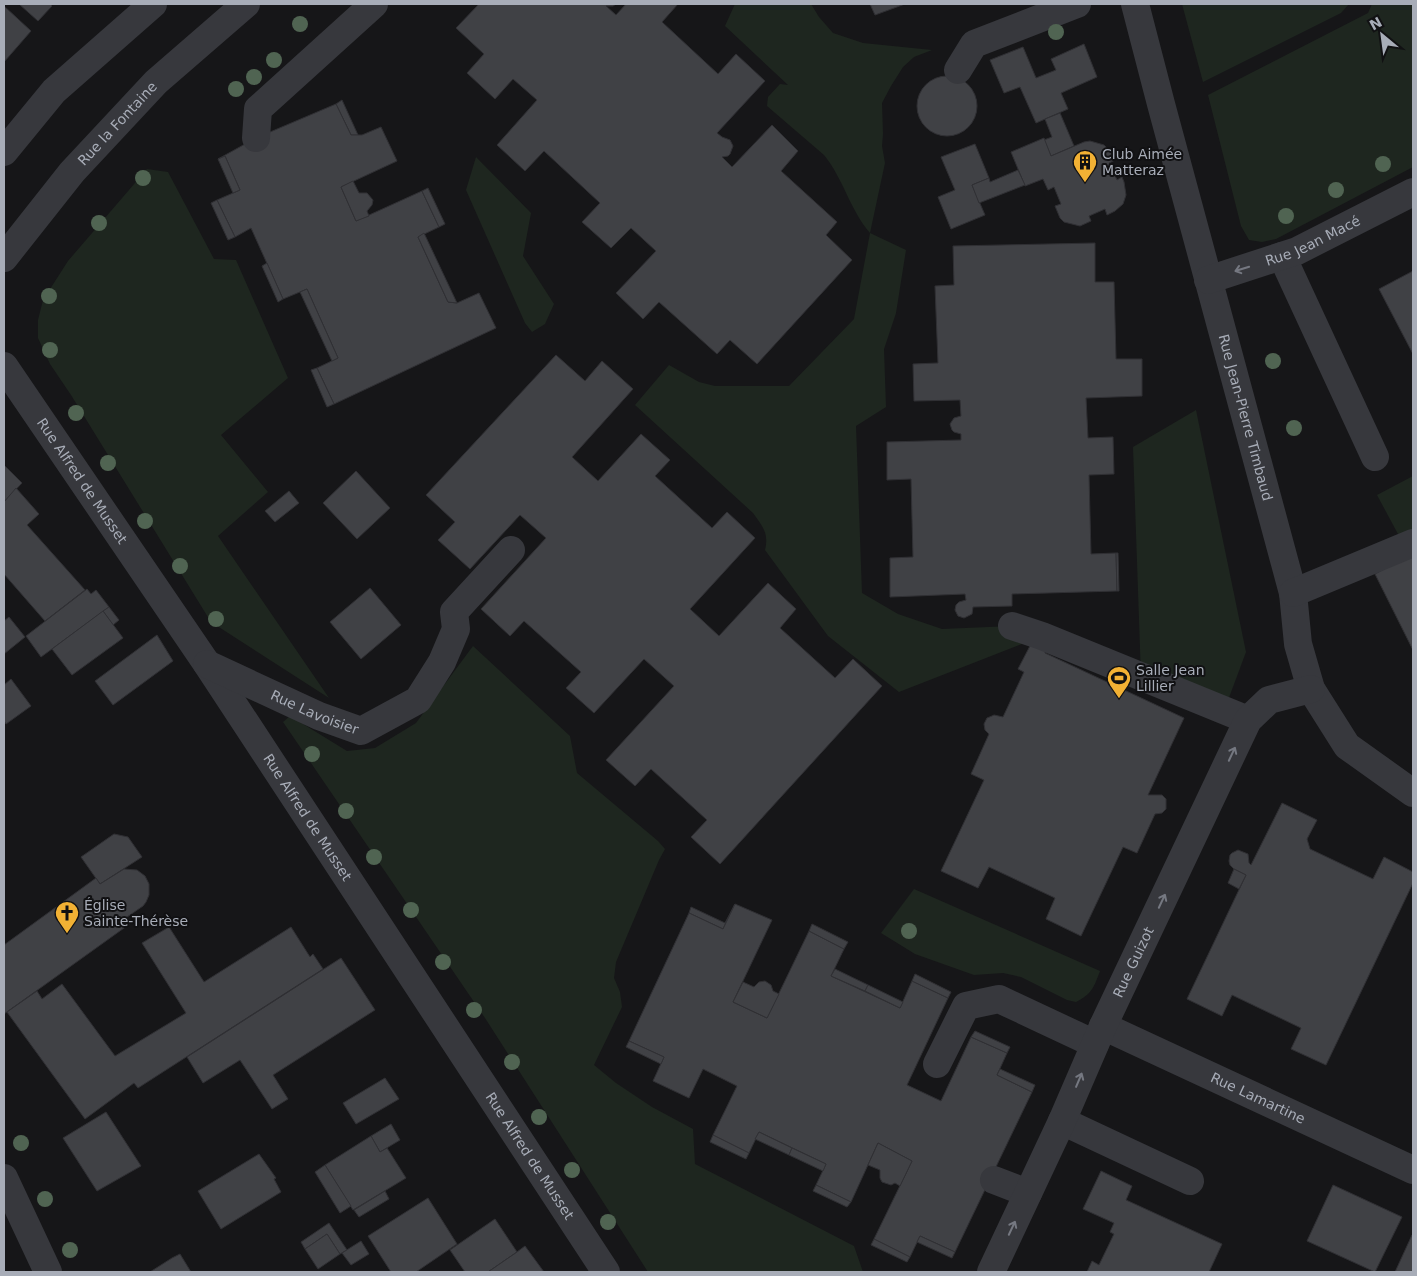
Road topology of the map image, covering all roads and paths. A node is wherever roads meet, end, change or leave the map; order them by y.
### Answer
1 (153, 4) edge
2 (246, 4) edge
3 (374, 4) edge
4 (1077, 4) edge
5 (1135, 4) edge
6 (958, 70) dead end
7 (256, 138) dead end
8 (4, 152) edge
9 (1413, 192) edge
10 (1282, 256) junction
11 (4, 258) edge
12 (1208, 280) junction
13 (4, 366) edge
14 (1375, 457) dead end
15 (1413, 542) edge
16 (510, 550) dead end
17 (1293, 593) junction
18 (1012, 626) dead end
19 (207, 664) junction
20 (1311, 689) junction
21 (1248, 720) junction
22 (1413, 793) edge
23 (1099, 1035) junction
24 (937, 1064) dead end
25 (1062, 1121) junction
26 (1413, 1170) edge
27 (4, 1178) edge
28 (994, 1180) dead end
29 (1190, 1182) dead end
30 (1028, 1193) junction
31 (48, 1272) edge
32 (606, 1272) edge
33 (991, 1272) edge

1 - 8 street
2 - 11 street, Rue la Fontaine
3 - 7 street
4 - 6 street
5 - 12 street, Rue Jean-Pierre Timbaud
9 - 10 street, Rue Jean Macé
10 -> 12 street, Rue Jean Macé
10 - 14 street
12 - 17 street, Rue Jean-Pierre Timbaud
13 - 19 street, Rue Alfred de Musset
15 - 17 street
16 - 19 street, Rue Lavoisier
17 - 20 street, Rue Jean-Pierre Timbaud
18 - 21 street
19 - 32 street, Rue Alfred de Musset
20 - 21 street, Rue Guizot
20 - 22 street, Rue Jean-Pierre Timbaud
23 -> 21 street, Rue Guizot
23 - 24 street, Rue Lamartine
25 -> 23 street, Rue Guizot
23 - 26 street, Rue Lamartine
25 - 29 street
25 - 30 street, Rue Guizot
27 - 31 street
28 - 30 street
33 -> 30 street, Rue Guizot

